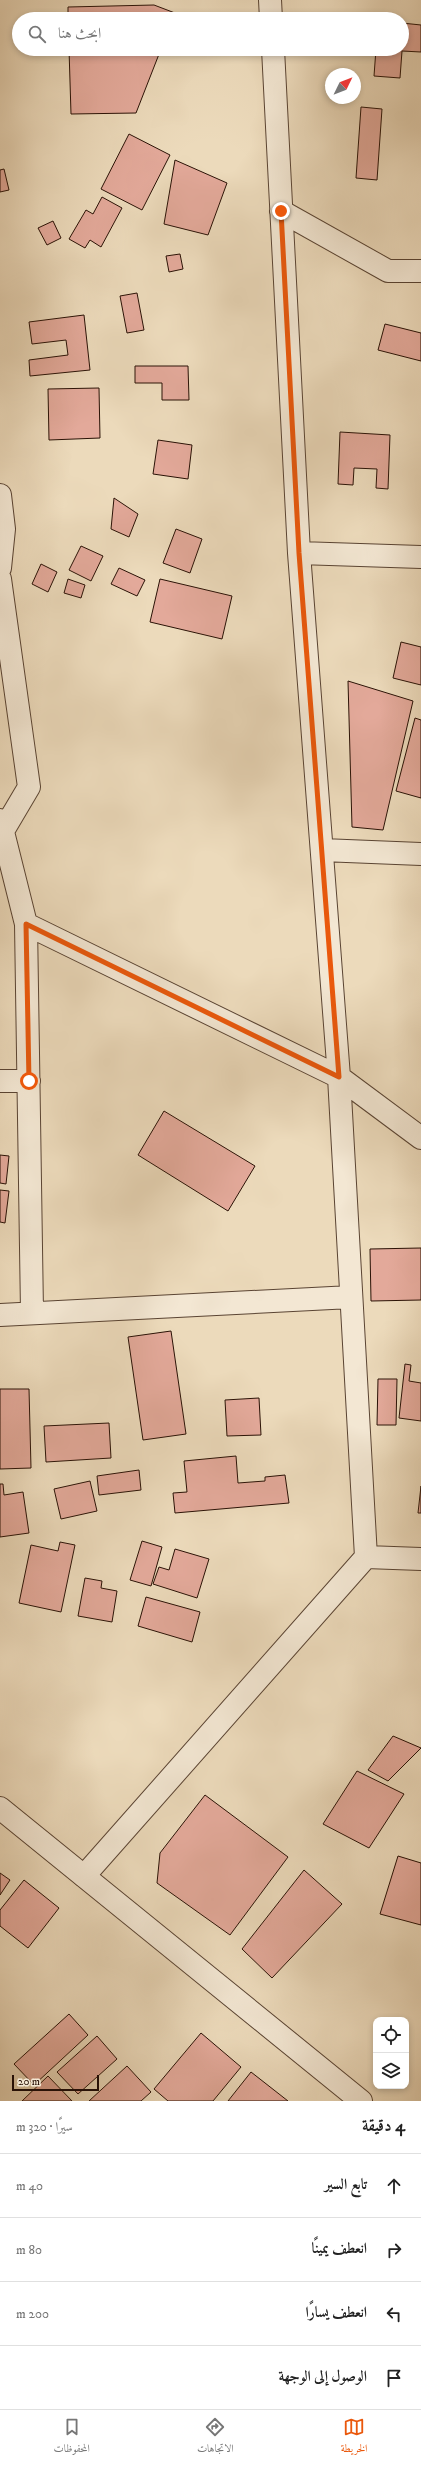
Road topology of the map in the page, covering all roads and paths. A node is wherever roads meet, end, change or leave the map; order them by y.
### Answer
1 (270, 0) edge
2 (271, 12) edge
3 (273, 56) edge
4 (281, 211) junction
5 (421, 271) edge
6 (0, 495) edge
7 (299, 553) junction
8 (421, 557) edge
9 (0, 568) edge
10 (0, 579) edge
11 (1, 825) edge
12 (322, 850) junction
13 (421, 854) edge
14 (26, 924) junction
15 (339, 1077) junction
16 (0, 1081) edge
17 (29, 1081) junction
18 (421, 1138) edge
19 (352, 1297) junction
20 (32, 1312) junction
21 (0, 1315) edge
22 (366, 1557) junction
23 (421, 1559) edge
24 (0, 1808) edge
25 (84, 1876) junction
26 (361, 2101) edge

1 - 2 street
3 - 4 street
4 - 5 street
4 - 7 street
6 - 9 street
7 - 8 street
7 - 12 street
10 - 11 street
11 - 14 street
12 - 13 street
12 - 15 street
14 - 15 street
14 - 17 street
15 - 18 street
15 - 19 street
16 - 17 street
17 - 20 street
19 - 20 street
19 - 22 street
20 - 21 street
22 - 23 street
22 - 25 street
24 - 25 street
25 - 26 street

